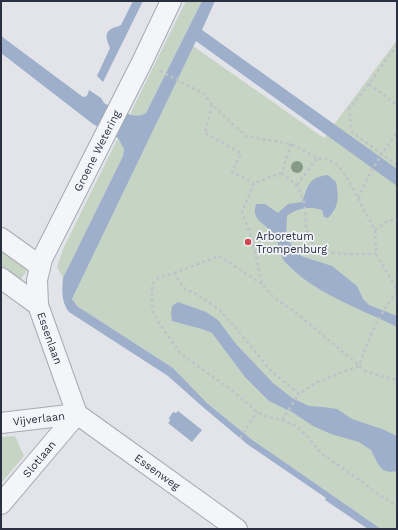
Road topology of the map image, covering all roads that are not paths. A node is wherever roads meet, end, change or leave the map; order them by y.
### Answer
1 (171, 1) edge
2 (1, 238) edge
3 (40, 266) junction
4 (1, 278) edge
5 (38, 305) junction
6 (77, 414) junction
7 (1, 423) edge
8 (1, 504) edge
9 (237, 529) edge

1 - 3 street, Groene Wetering
2 - 3 street
3 - 5 street, Groene Wetering
4 - 5 street, Essenlaan
5 - 6 street, Essenlaan
6 - 7 street, Vijverlaan
6 - 8 street, Slotlaan
6 - 9 street, Essenweg

